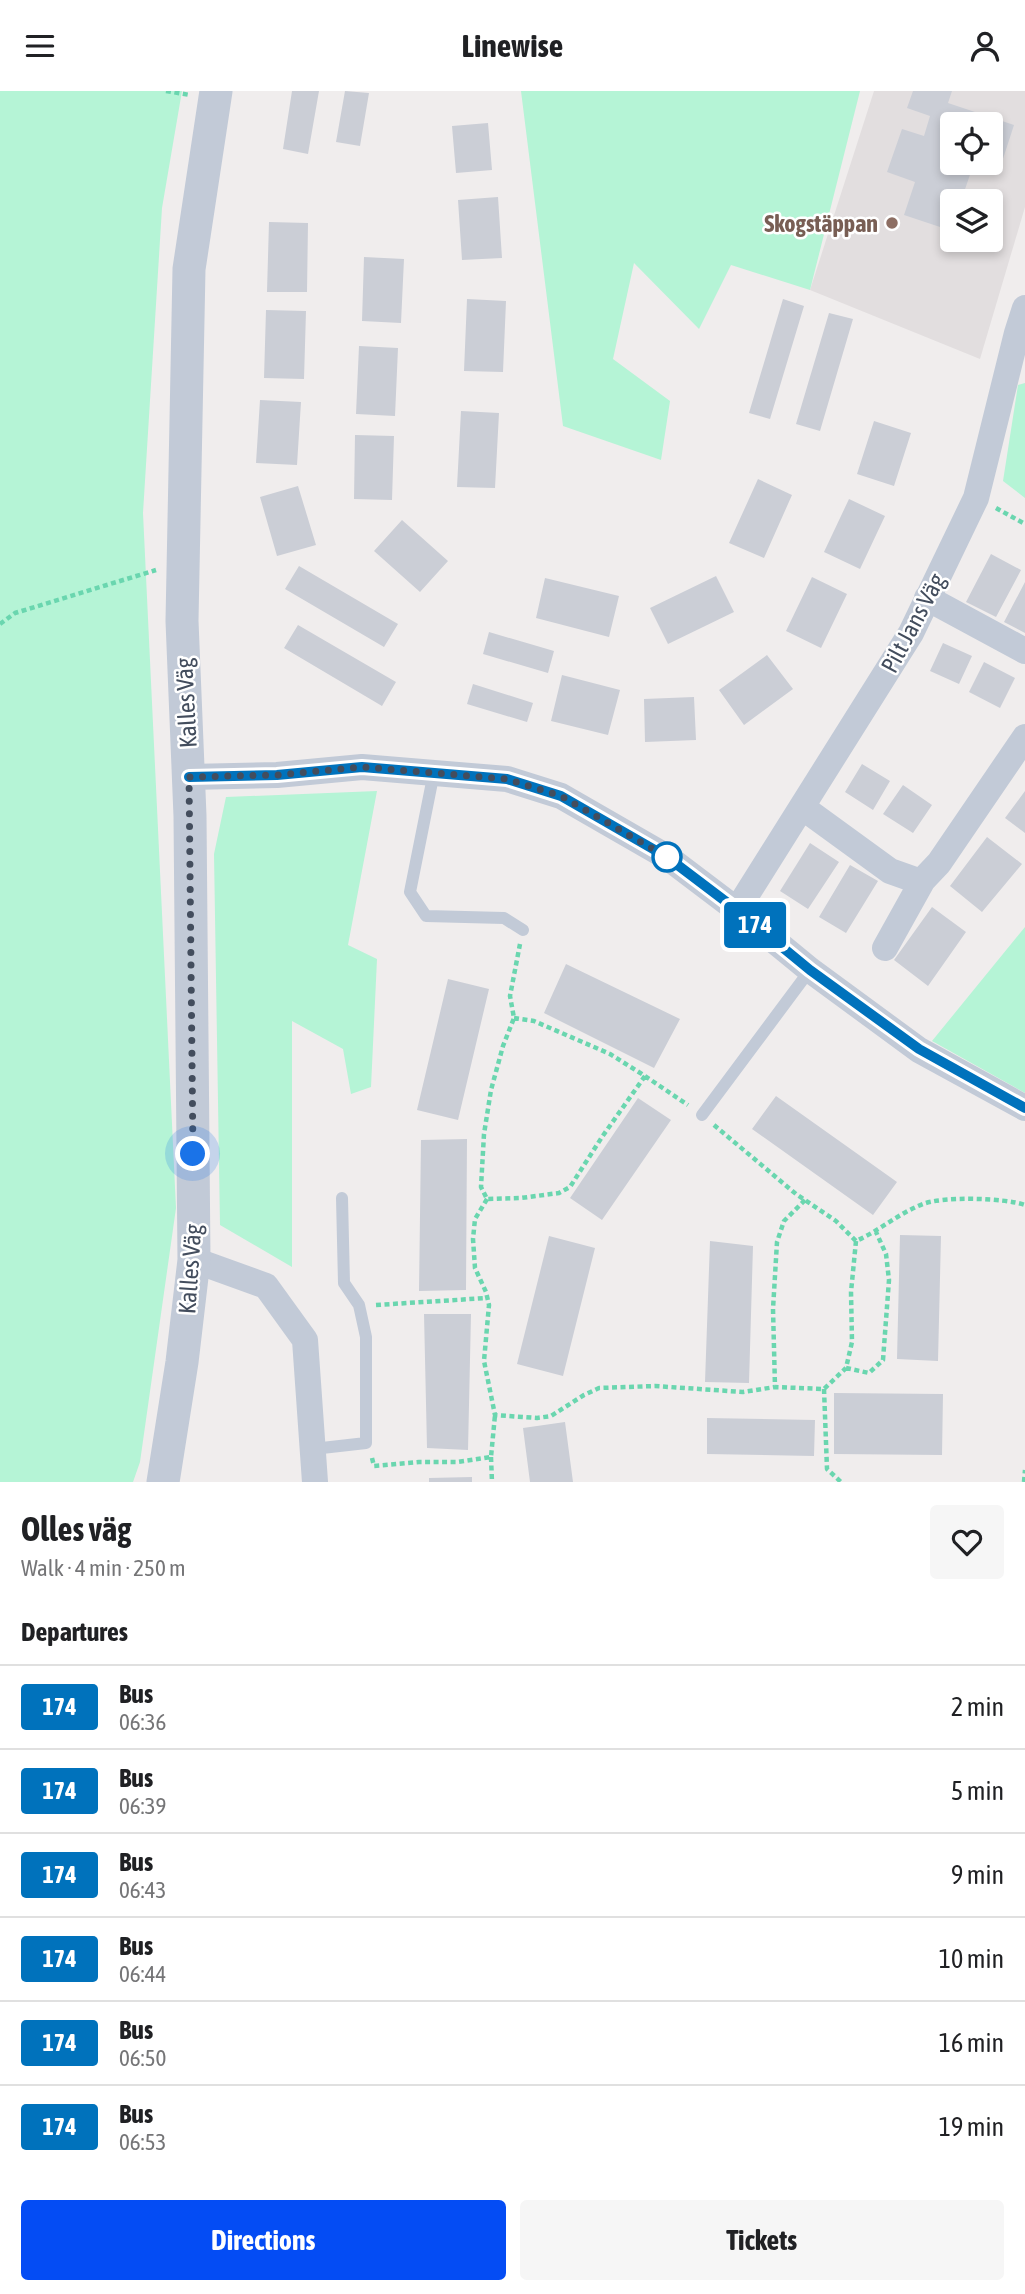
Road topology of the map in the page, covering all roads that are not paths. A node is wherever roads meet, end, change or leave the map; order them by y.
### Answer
1 (216, 91) edge
2 (1025, 308) edge
3 (927, 598) junction
4 (1025, 651) edge
5 (1025, 737) edge
6 (434, 772) junction
7 (189, 777) junction
8 (802, 807) junction
9 (924, 879) junction
10 (737, 910) junction
11 (523, 930) road end
12 (885, 948) dead end
13 (810, 970) junction
14 (1025, 1108) edge
15 (702, 1115) road end
16 (342, 1198) dead end
17 (194, 1260) junction
18 (313, 1449) junction
19 (163, 1482) edge
20 (315, 1482) edge

1 - 7 street, Kalles Väg
2 - 3 street, Pilt Jans Väg
3 - 4 street
3 - 8 street, Pilt Jans Väg
5 - 9 street
6 - 7 street
6 - 10 street
6 - 11 lane
7 - 17 street, Kalles Väg
8 - 9 street
8 - 10 street, Pilt Jans Väg
9 - 12 street
10 - 13 street
13 - 14 street
13 - 15 lane
16 - 18 lane
17 - 18 street
17 - 19 street, Kalles Väg
18 - 20 street

